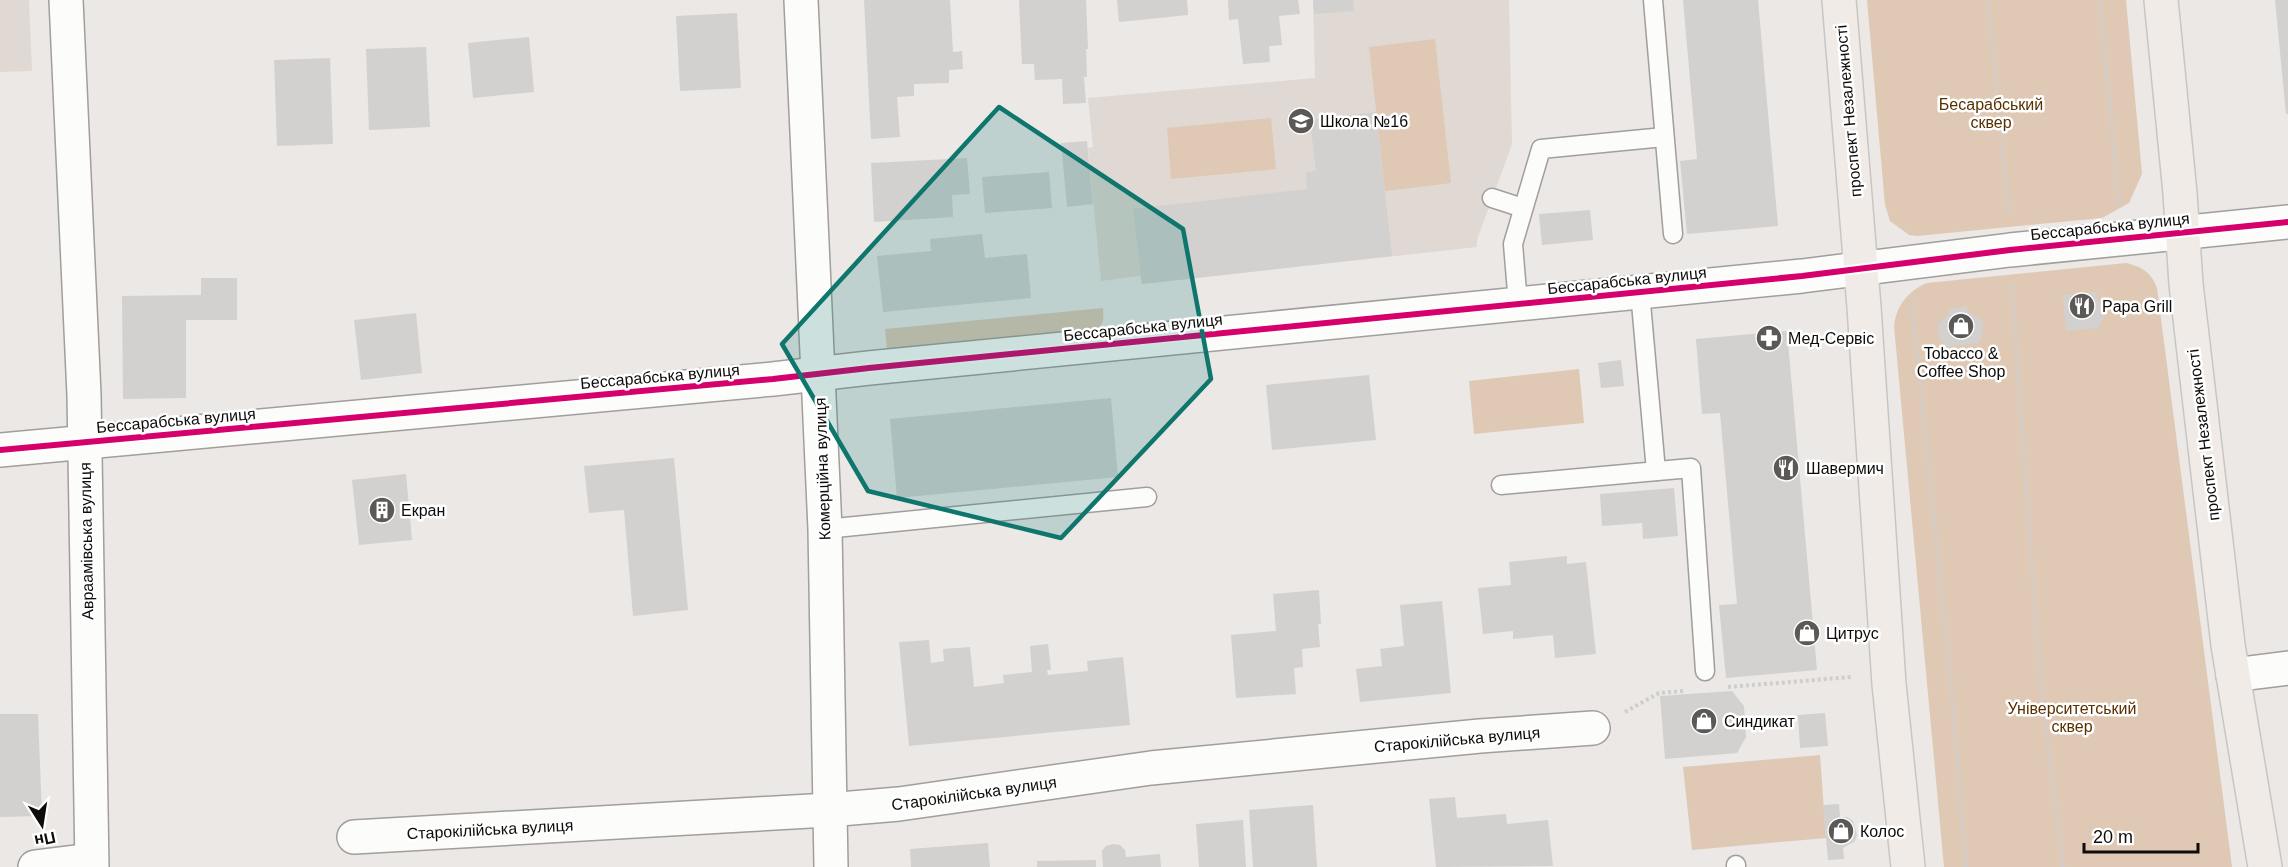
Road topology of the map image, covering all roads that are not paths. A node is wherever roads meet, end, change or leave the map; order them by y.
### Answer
1 (66, 0) edge
2 (801, 0) edge
3 (1653, 0) edge
4 (1839, 0) edge
5 (2161, 0) edge
6 (1664, 137) junction
7 (1492, 198) dead end
8 (1523, 208) junction
9 (2288, 222) edge
10 (2183, 232) junction
11 (1673, 234) dead end
12 (1861, 268) junction
13 (1640, 292) junction
14 (1518, 304) junction
15 (818, 374) junction
16 (84, 442) junction
17 (0, 450) edge
18 (1656, 471) junction
19 (1501, 485) dead end
20 (1147, 496) dead end
21 (825, 529) junction
22 (2288, 668) edge
23 (1705, 670) dead end
24 (2233, 675) junction
25 (1593, 728) dead end
26 (828, 810) junction
27 (354, 837) dead end
28 (92, 864) edge
29 (35, 867) edge
30 (831, 867) edge
31 (1908, 867) edge
32 (2265, 867) edge

1 - 16 street, Авраамівська вулиця
2 - 15 street, Комерційна вулиця
3 - 6 lane
4 - 12 main road, проспект Незалежності
5 - 10 main road, проспект Незалежності
6 - 8 lane
6 - 11 lane
7 - 8 lane
8 - 14 lane
9 - 10 street, Бессарабська вулиця
10 - 12 street, Бессарабська вулиця
10 - 24 main road, проспект Незалежності
12 - 13 street, Бессарабська вулиця
12 - 31 main road, проспект Незалежності
13 - 14 street, Бессарабська вулиця
13 - 18 lane
14 - 15 street, Бессарабська вулиця
15 - 16 street, Бессарабська вулиця
15 - 21 street, Комерційна вулиця
16 - 17 street, Бессарабська вулиця
16 - 28 street, Авраамівська вулиця
18 - 19 lane
18 - 23 lane
20 - 21 lane
21 - 26 street, Комерційна вулиця
22 - 24 street
24 - 32 main road, проспект Незалежності
25 - 26 street, Старокілійська вулиця
26 - 27 street, Старокілійська вулиця
26 - 30 street, Комерційна вулиця
28 - 29 street

